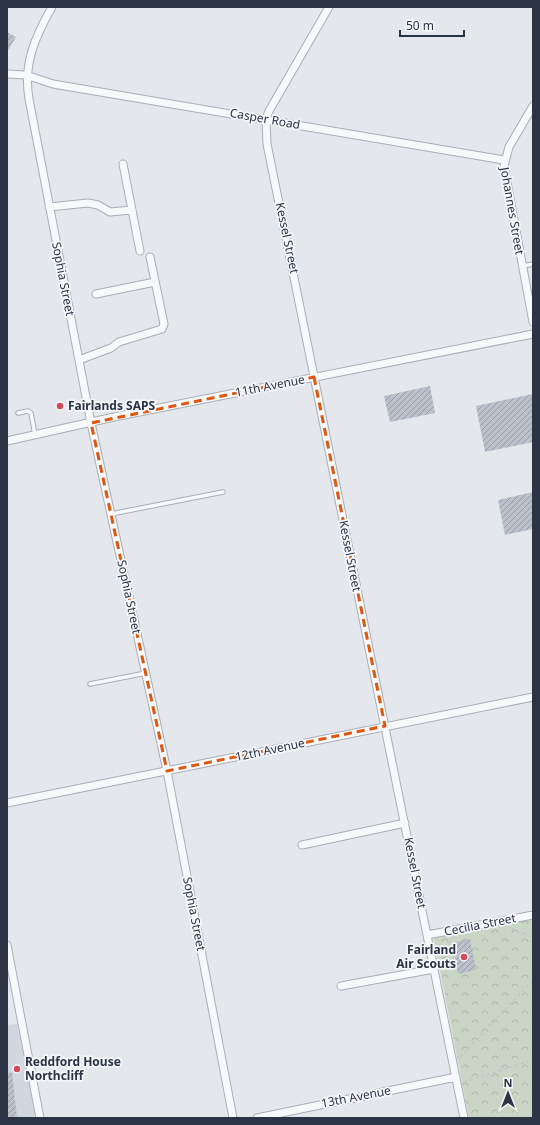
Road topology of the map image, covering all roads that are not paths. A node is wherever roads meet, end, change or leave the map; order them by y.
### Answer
1 (52, 7) edge
2 (329, 7) edge
3 (7, 74) edge
4 (26, 75) junction
5 (533, 106) edge
6 (266, 119) junction
7 (504, 160) junction
8 (123, 164) dead end
9 (49, 207) junction
10 (132, 210) junction
11 (140, 252) dead end
12 (150, 257) dead end
13 (533, 264) edge
14 (522, 266) junction
15 (155, 282) junction
16 (96, 294) dead end
17 (533, 322) edge
18 (533, 334) edge
19 (79, 360) junction
20 (314, 377) junction
21 (18, 413) dead end
22 (91, 423) junction
23 (35, 435) junction
24 (7, 441) edge
25 (223, 492) dead end
26 (111, 514) junction
27 (146, 673) junction
28 (90, 684) dead end
29 (533, 697) edge
30 (385, 726) junction
31 (167, 771) junction
32 (7, 802) edge
33 (405, 823) junction
34 (302, 845) dead end
35 (533, 915) edge
36 (427, 935) junction
37 (7, 945) edge
38 (434, 969) junction
39 (341, 986) dead end
40 (456, 1081) junction
41 (37, 1100) junction
42 (36, 1118) edge
43 (40, 1118) edge
44 (233, 1118) edge
45 (257, 1118) edge
46 (464, 1118) edge

1 - 4 street
2 - 6 street, Kessel Street
3 - 4 street, Casper Road
4 - 6 street, Casper Road
4 - 9 street, Sophia Street
5 - 7 street, Johannes Street
6 - 7 street, Casper Road
6 - 20 street, Kessel Street
7 - 14 street, Johannes Street
8 - 10 street
9 - 10 street
9 - 19 street, Sophia Street
10 - 11 street
12 - 15 street
13 - 14 lane
14 - 17 street, Johannes Street
15 - 16 street
15 - 19 street
18 - 20 street, 11th Avenue
19 - 22 street, Sophia Street
20 - 22 street, 11th Avenue
20 - 30 street, Kessel Street
21 - 23 lane
22 - 23 street, 11th Avenue
22 - 26 street, Sophia Street
23 - 24 street, 11th Avenue
25 - 26 lane
26 - 27 street, Sophia Street
27 - 28 lane
27 - 31 street, Sophia Street
29 - 30 street, 12th Avenue
30 - 31 street, 12th Avenue
30 - 33 street, Kessel Street
31 - 32 street, 12th Avenue
31 - 44 street, Sophia Street
33 - 34 street
33 - 36 street, Kessel Street
35 - 36 street, Cecilia Street
36 - 38 street, Kessel Street
37 - 41 street
38 - 39 street
38 - 40 street, Kessel Street
40 - 45 street, 13th Avenue
40 - 46 street, Kessel Street
41 - 42 street
41 - 43 street

